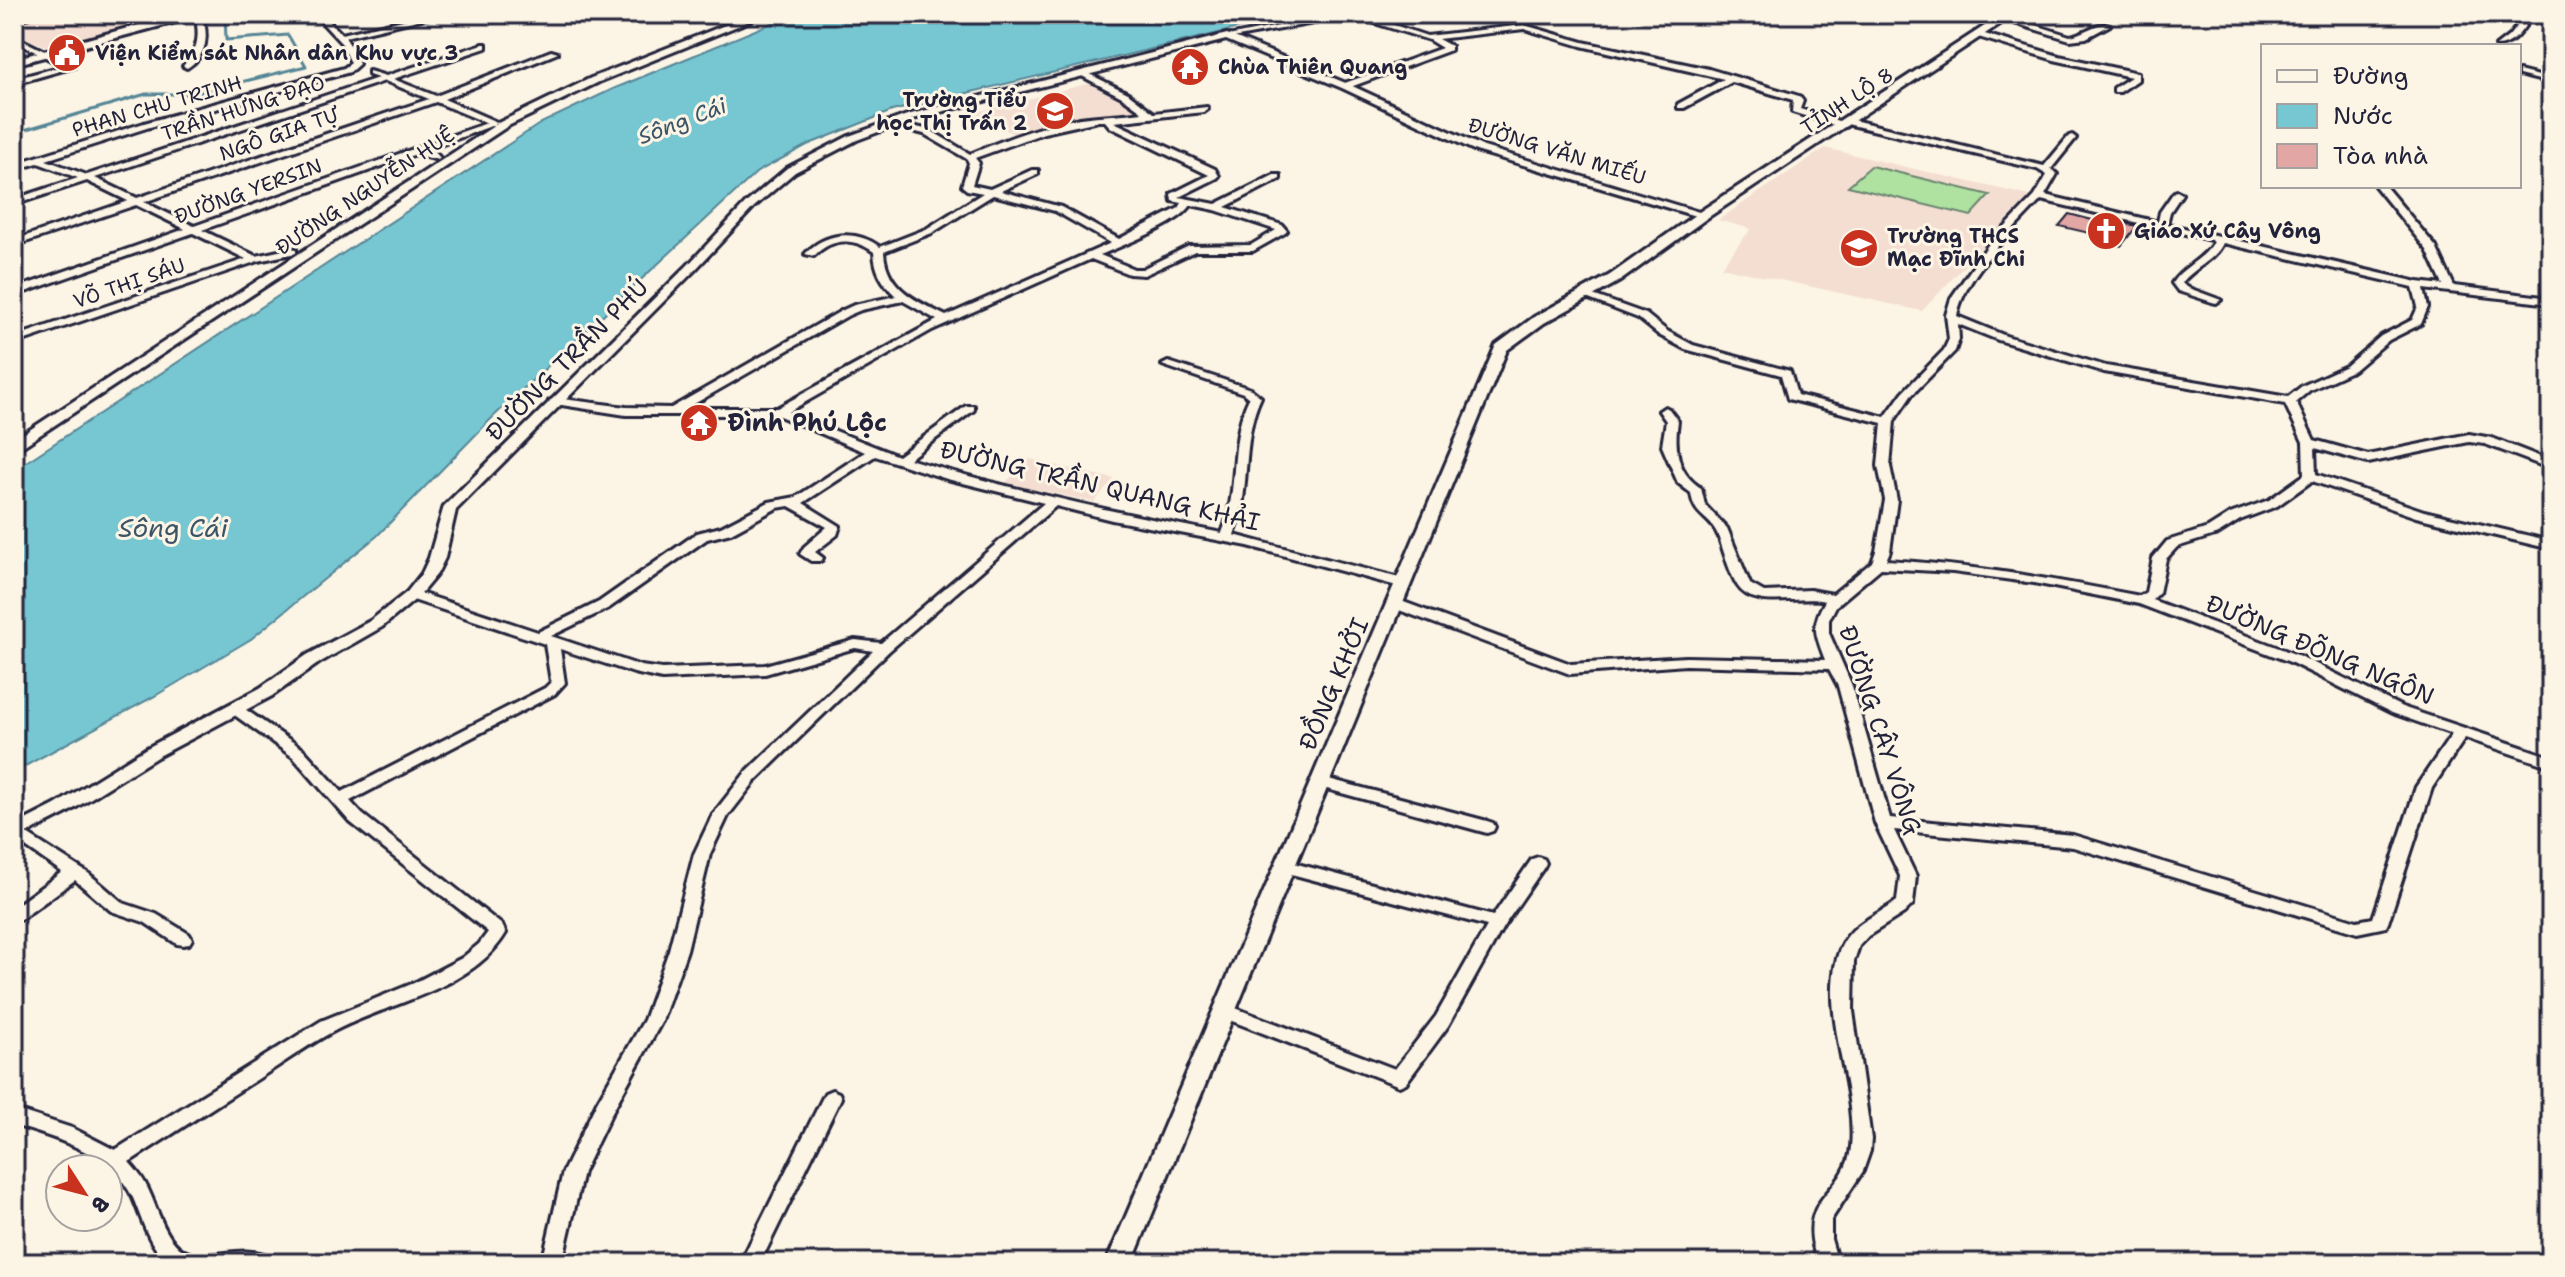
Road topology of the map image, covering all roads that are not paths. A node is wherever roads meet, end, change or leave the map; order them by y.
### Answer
1 (35, 14) edge
2 (200, 14) edge
3 (318, 14) edge
4 (439, 14) edge
5 (748, 14) edge
6 (762, 14) edge
7 (1352, 14) edge
8 (1965, 14) edge
9 (2506, 14) edge
10 (2004, 18) edge
11 (14, 19) edge
12 (2106, 25) dead end
13 (1978, 34) junction
14 (341, 36) junction
15 (1227, 37) junction
16 (14, 38) edge
17 (1431, 38) junction
18 (2503, 44) edge
19 (675, 45) junction
20 (483, 46) dead end
21 (554, 53) dead end
22 (46, 54) junction
23 (14, 62) edge
24 (187, 66) dead end
25 (372, 73) dead end
26 (1083, 73) junction
27 (2521, 74) edge
28 (1731, 79) junction
29 (387, 80) junction
30 (2551, 81) edge
31 (14, 82) edge
32 (1345, 86) junction
33 (2117, 90) dead end
34 (434, 100) junction
35 (1681, 106) dead end
36 (1204, 109) dead end
37 (1149, 116) junction
38 (1112, 119) junction
39 (892, 123) junction
40 (499, 124) junction
41 (1846, 124) junction
42 (2072, 138) dead end
43 (407, 152) junction
44 (970, 157) junction
45 (435, 158) junction
46 (41, 161) junction
47 (14, 167) edge
48 (2046, 169) junction
49 (1035, 172) dead end
50 (83, 176) junction
51 (1277, 177) dead end
52 (2382, 188) edge
53 (992, 192) junction
54 (2177, 194) dead end
55 (2039, 197) junction
56 (14, 202) edge
57 (135, 202) junction
58 (1187, 203) junction
59 (1217, 207) junction
60 (1703, 215) junction
61 (2161, 227) junction
62 (196, 229) junction
63 (2215, 239) junction
64 (1117, 242) junction
65 (14, 243) edge
66 (292, 251) junction
67 (313, 251) junction
68 (879, 251) junction
69 (810, 254) dead end
70 (1090, 255) junction
71 (255, 259) junction
72 (2418, 285) junction
73 (2450, 288) junction
74 (14, 293) edge
75 (1586, 296) junction
76 (906, 297) junction
77 (2216, 300) dead end
78 (2551, 301) edge
79 (1951, 318) junction
80 (946, 320) junction
81 (14, 341) edge
82 (1168, 365) dead end
83 (555, 401) junction
84 (2290, 401) junction
85 (970, 408) dead end
86 (1665, 411) dead end
87 (672, 412) junction
88 (779, 412) junction
89 (1888, 421) junction
90 (14, 433) edge
91 (2309, 442) junction
92 (14, 447) edge
93 (874, 452) junction
94 (900, 460) junction
95 (2551, 465) edge
96 (2310, 476) junction
97 (1053, 502) junction
98 (793, 503) junction
99 (1227, 537) junction
100 (2551, 545) edge
101 (816, 558) dead end
102 (1878, 564) junction
103 (1402, 583) junction
104 (412, 595) junction
105 (1836, 600) junction
106 (2143, 601) junction
107 (1396, 604) junction
108 (545, 639) junction
109 (884, 648) junction
110 (1834, 665) junction
111 (234, 708) junction
112 (2462, 731) junction
113 (2551, 762) edge
114 (1321, 782) junction
115 (340, 800) junction
116 (1883, 823) junction
117 (1487, 827) dead end
118 (15, 833) edge
119 (1538, 863) dead end
120 (1286, 867) junction
121 (74, 872) junction
122 (14, 916) edge
123 (1497, 923) junction
124 (183, 939) dead end
125 (1225, 1011) junction
126 (832, 1098) dead end
127 (14, 1117) edge
128 (103, 1153) edge
129 (124, 1155) edge
130 (124, 1169) edge
131 (266, 1263) edge
132 (552, 1263) edge
133 (750, 1263) edge
134 (1119, 1263) edge
135 (1828, 1263) edge

1 - 11 street
2 - 22 street
2 - 24 street
3 - 14 street
4 - 14 street
5 - 19 main road, ĐƯỜNG NGUYỄN HUỆ
6 - 19 main road, ĐƯỜNG NGUYỄN HUỆ
7 - 15 street
7 - 17 street
8 - 10 street
9 - 18 street
10 - 12 street
10 - 13 main road, TỈNH LỘ 8
13 - 33 street
13 - 41 main road, TỈNH LỘ 8
14 - 46 street, PHAN CHU TRINH
15 - 26 street, ĐƯỜNG TRẦN PHÚ
15 - 32 street, ĐƯỜNG VĂN MIẾU
16 - 22 street
17 - 28 street
17 - 32 street
19 - 40 main road, ĐƯỜNG NGUYỄN HUỆ
20 - 29 street, TRẦN HƯNG ĐẠO
21 - 34 street, NGÔ GIA TỰ
22 - 23 street
22 - 31 street
25 - 29 street
26 - 37 street
26 - 39 street, ĐƯỜNG TRẦN PHÚ
27 - 30 street
28 - 35 street
28 - 41 street
29 - 34 street
29 - 50 street, TRẦN HƯNG ĐẠO
32 - 60 street, ĐƯỜNG VĂN MIẾU
34 - 40 street
34 - 57 street, NGÔ GIA TỰ
36 - 37 street
37 - 38 street
38 - 44 street
38 - 58 street
39 - 44 street
39 - 83 street, ĐƯỜNG TRẦN PHÚ
40 - 43 street, ĐƯỜNG YERSIN
40 - 45 main road, ĐƯỜNG NGUYỄN HUỆ
40 - 67 main road, ĐƯỜNG NGUYỄN HUỆ
41 - 48 street
41 - 60 main road, TỈNH LỘ 8
42 - 48 street
43 - 45 street
43 - 62 street, ĐƯỜNG YERSIN
44 - 53 street
45 - 66 main road, ĐƯỜNG NGUYỄN HUỆ
46 - 47 street, PHAN CHU TRINH
46 - 50 street
48 - 55 street
49 - 53 street
50 - 56 street, TRẦN HƯNG ĐẠO
50 - 57 street
51 - 59 street
52 - 73 street
53 - 64 street
53 - 68 street
54 - 61 street
55 - 61 street
55 - 79 street
57 - 62 street
57 - 65 street, NGÔ GIA TỰ
58 - 59 street
58 - 64 street
59 - 70 street
60 - 75 main road, ĐỒNG KHỞI
61 - 63 street
62 - 71 street
62 - 74 street, ĐƯỜNG YERSIN
63 - 72 street
63 - 77 street
64 - 70 street
66 - 67 main road
66 - 71 street, VÕ THỊ SÁU
66 - 90 main road, ĐƯỜNG NGUYỄN HUỆ
67 - 92 main road, ĐƯỜNG NGUYỄN HUỆ
68 - 69 street
68 - 76 street
70 - 80 street
71 - 81 street, VÕ THỊ SÁU
72 - 73 street
72 - 84 street
73 - 78 street
75 - 89 street
75 - 103 main road, ĐỒNG KHỞI
76 - 80 street
76 - 87 street
79 - 84 street
79 - 89 street
80 - 88 street
82 - 99 street
83 - 87 street, ĐƯỜNG TRẦN QUANG KHẢI
83 - 104 street, ĐƯỜNG TRẦN PHÚ
84 - 91 street
85 - 94 street
86 - 105 street
87 - 88 street, ĐƯỜNG TRẦN QUANG KHẢI
88 - 93 street, ĐƯỜNG TRẦN QUANG KHẢI
89 - 102 street
91 - 95 street
91 - 96 street
93 - 94 street, ĐƯỜNG TRẦN QUANG KHẢI
93 - 98 street
94 - 97 street, ĐƯỜNG TRẦN QUANG KHẢI
96 - 100 street
96 - 106 street
97 - 99 street, ĐƯỜNG TRẦN QUANG KHẢI
97 - 109 street
98 - 101 street
98 - 108 street
99 - 103 street, ĐƯỜNG TRẦN QUANG KHẢI
102 - 105 street, ĐƯỜNG CÂY VÔNG
102 - 106 street, ĐƯỜNG ĐÕNG NGÔN
103 - 107 main road, ĐỒNG KHỞI
104 - 108 street
104 - 111 street, ĐƯỜNG TRẦN PHÚ
105 - 110 street, ĐƯỜNG CÂY VÔNG
106 - 112 street, ĐƯỜNG ĐÕNG NGÔN
107 - 110 street
107 - 114 main road, ĐỒNG KHỞI
108 - 109 street
108 - 115 street
109 - 132 street
110 - 116 street, ĐƯỜNG CÂY VÔNG
111 - 115 street
111 - 118 street, ĐƯỜNG TRẦN PHÚ
112 - 113 street, ĐƯỜNG ĐÕNG NGÔN
112 - 116 street
114 - 117 street
114 - 120 main road, ĐỒNG KHỞI
115 - 129 street
116 - 135 street, ĐƯỜNG CÂY VÔNG
118 - 121 street
119 - 123 street
120 - 123 street
120 - 125 main road, ĐỒNG KHỞI
121 - 122 street
121 - 124 street
123 - 125 street
125 - 134 main road, ĐỒNG KHỞI
126 - 133 street
127 - 128 street
130 - 131 street

